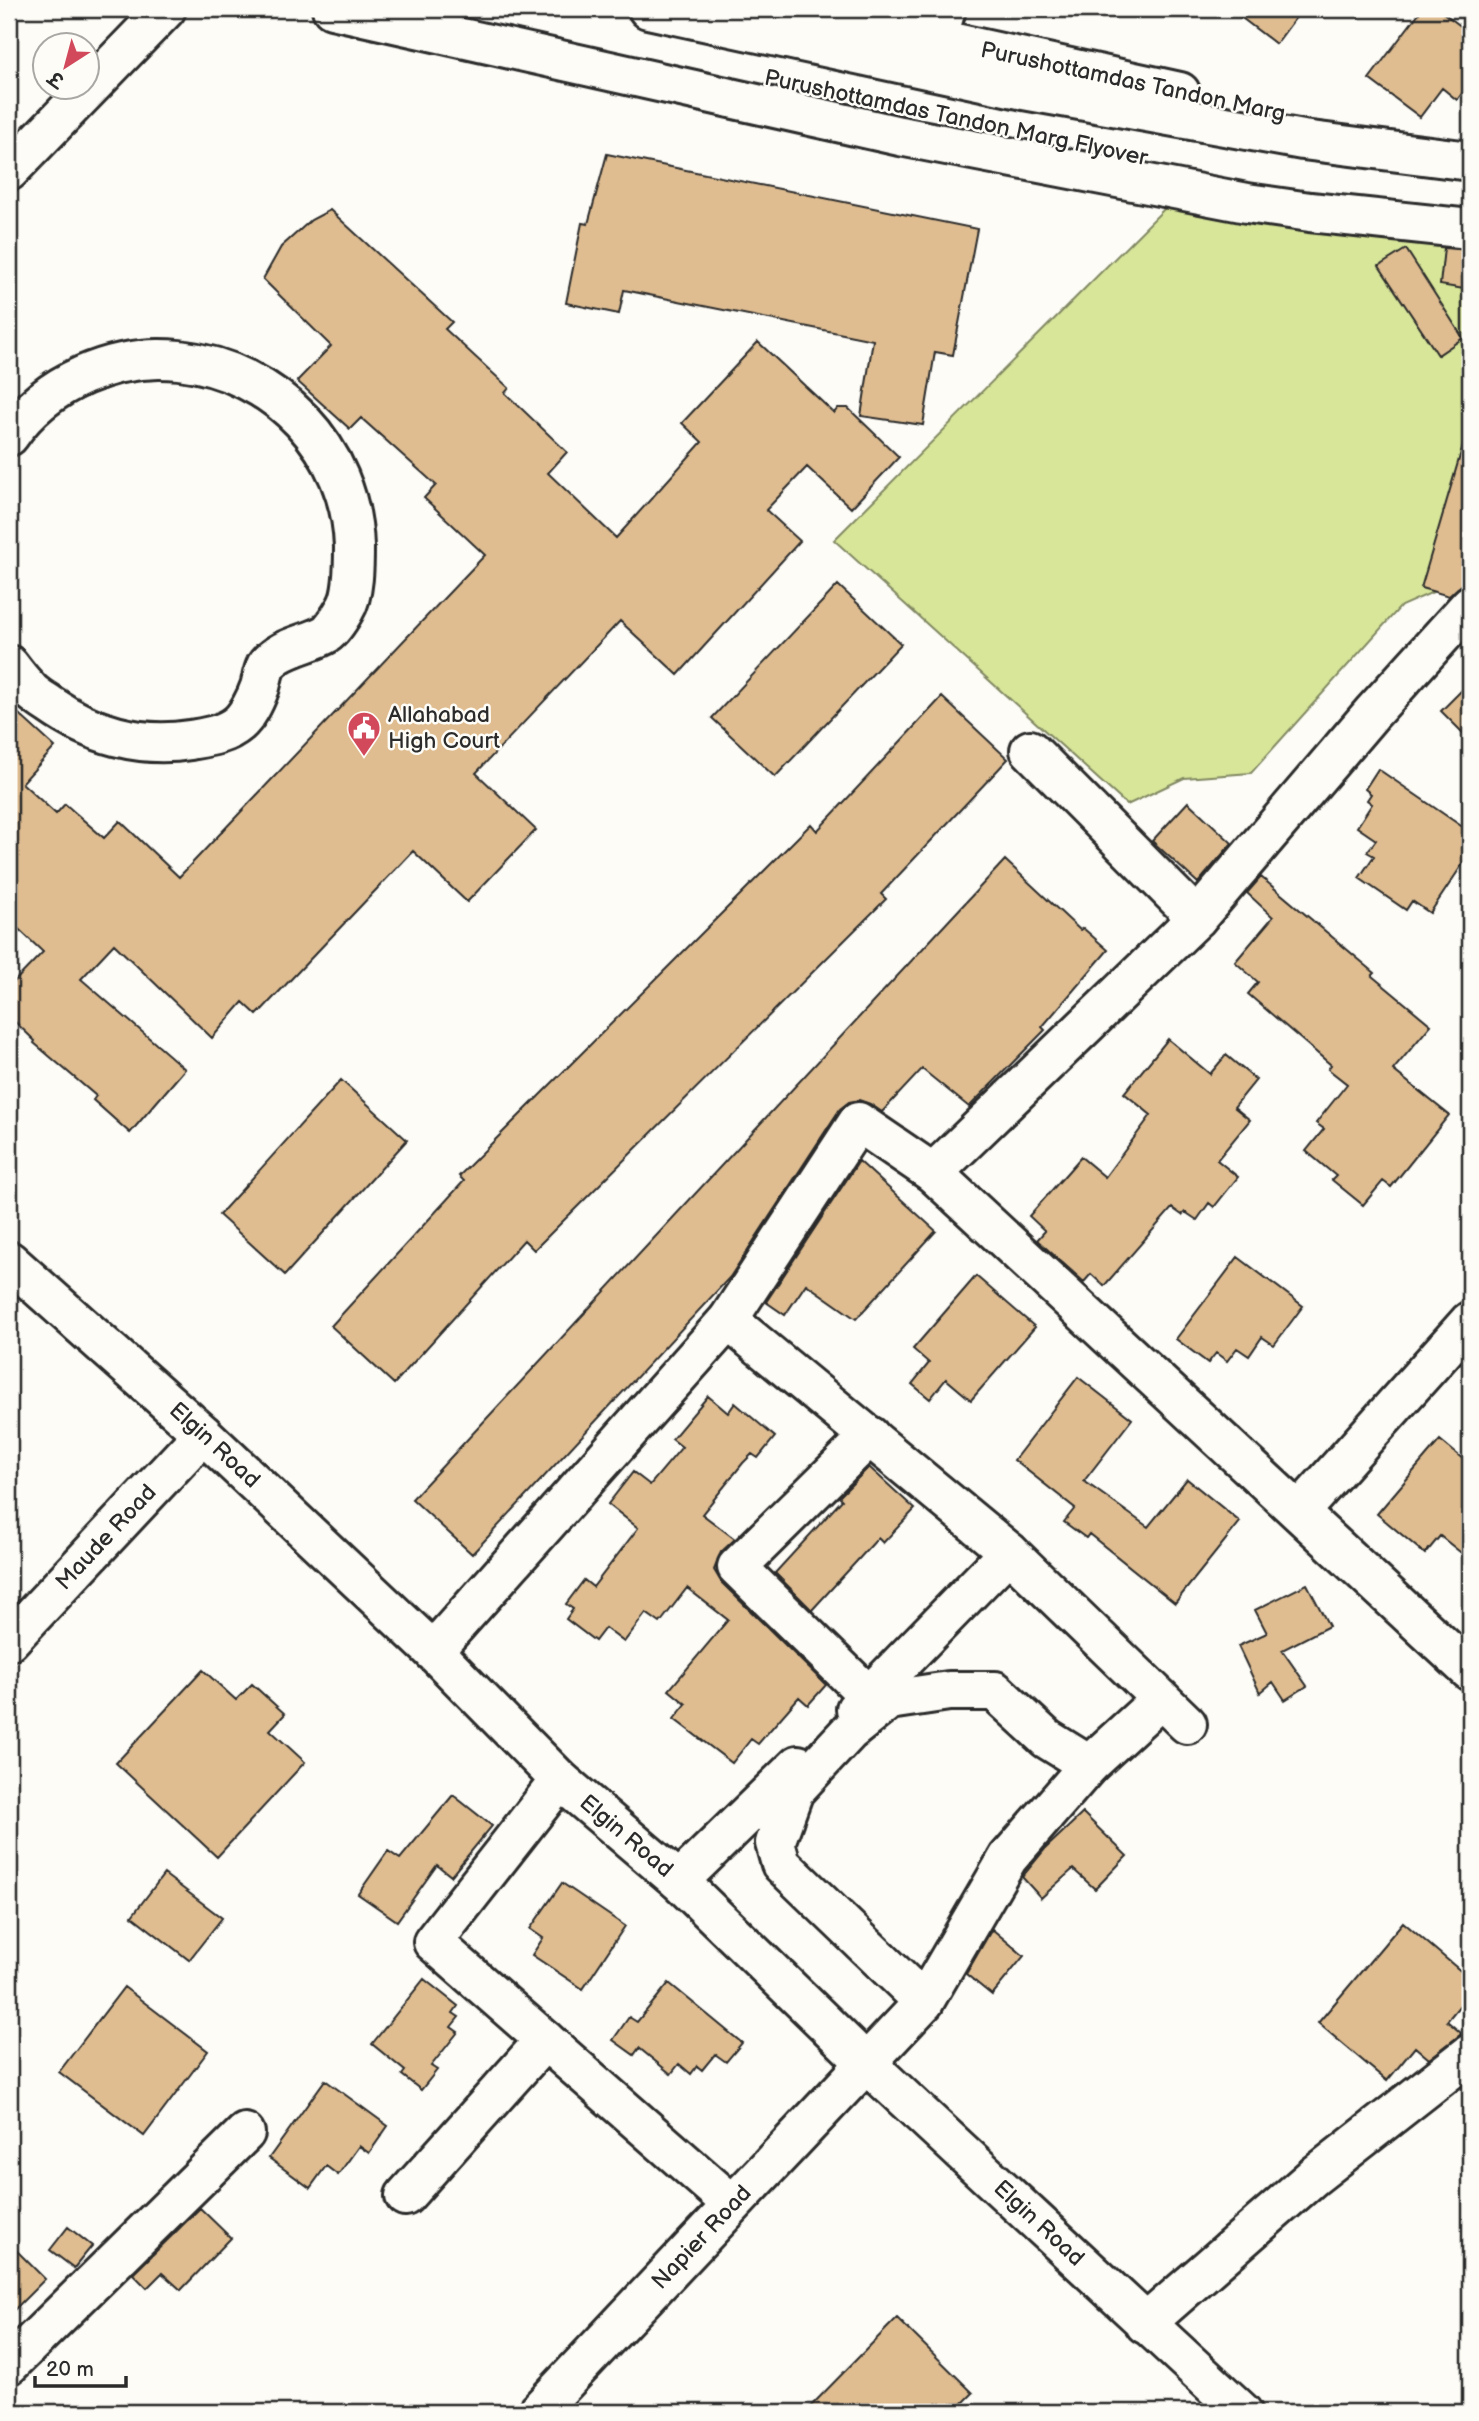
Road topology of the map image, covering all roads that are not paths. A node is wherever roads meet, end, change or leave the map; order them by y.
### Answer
1 (166, 9) edge
2 (332, 9) edge
3 (445, 9) edge
4 (648, 9) edge
5 (799, 9) edge
6 (942, 24) edge
7 (1470, 136) edge
8 (1470, 161) edge
9 (9, 171) edge
10 (1470, 205) edge
11 (1470, 229) edge
12 (12, 423) edge
13 (1470, 605) edge
14 (9, 665) edge
15 (1030, 750) dead end
16 (1197, 918) junction
17 (933, 1173) junction
18 (9, 1261) edge
19 (728, 1320) junction
20 (1470, 1321) edge
21 (203, 1434) junction
22 (870, 1436) junction
23 (1300, 1511) junction
24 (1009, 1552) junction
25 (9, 1641) edge
26 (433, 1651) junction
27 (1470, 1671) edge
28 (869, 1696) junction
29 (1089, 1765) junction
30 (560, 1780) junction
31 (679, 1881) junction
32 (924, 2002) junction
33 (545, 2040) junction
34 (1470, 2054) edge
35 (866, 2063) junction
36 (245, 2133) dead end
37 (405, 2196) dead end
38 (732, 2204) junction
39 (1145, 2324) junction
40 (9, 2365) edge
41 (1226, 2407) edge
42 (537, 2412) edge

1 - 9 street
2 - 11 street
3 - 10 street, Purushottamdas Tandon Marg Flyover
4 - 8 street, Purushottamdas Tandon Marg Flyover
5 - 6 street, Purushottamdas Tandon Marg
6 - 7 street, Purushottamdas Tandon Marg
12 - 14 street
13 - 16 street
15 - 16 street
16 - 17 street
17 - 19 street
17 - 23 street
18 - 21 street, Elgin Road
19 - 22 street
19 - 26 street
20 - 23 street
21 - 25 street, Maude Road
21 - 26 street, Elgin Road
22 - 24 street
22 - 28 street
23 - 27 street
24 - 28 street
24 - 29 street, Napier Road
26 - 30 street, Elgin Road
28 - 31 street
29 - 32 street, Napier Road
29 - 32 street
30 - 31 street, Elgin Road
30 - 33 street
31 - 35 street, Elgin Road
32 - 35 street, Napier Road
33 - 37 street
33 - 38 street
34 - 39 street
35 - 38 street, Napier Road
35 - 39 street, Elgin Road
36 - 40 street
38 - 42 street, Napier Road
39 - 41 street, Elgin Road

